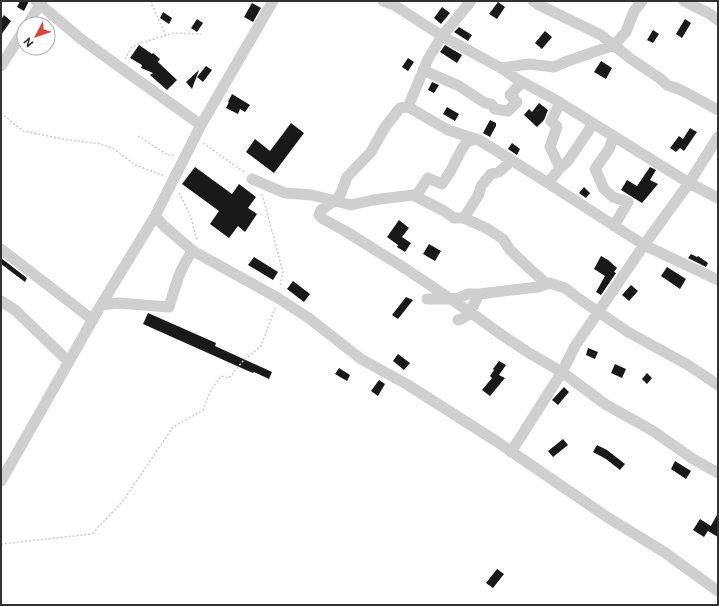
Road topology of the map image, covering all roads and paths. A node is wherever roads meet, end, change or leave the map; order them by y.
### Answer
1 (152, 1) edge
2 (272, 1) edge
3 (383, 1) edge
4 (471, 1) edge
5 (533, 1) edge
6 (642, 1) edge
7 (684, 1) edge
8 (39, 2) edge
9 (32, 16) edge
10 (718, 20) edge
11 (202, 34) dead end
12 (166, 35) junction
13 (442, 36) junction
14 (16, 43) edge
15 (614, 45) junction
16 (1, 66) edge
17 (121, 68) junction
18 (502, 68) junction
19 (423, 70) junction
20 (522, 82) junction
21 (560, 103) junction
22 (408, 107) junction
23 (718, 110) edge
24 (1, 113) edge
25 (593, 124) junction
26 (201, 125) junction
27 (138, 136) dead end
28 (614, 136) junction
29 (718, 137) edge
30 (475, 139) junction
31 (203, 143) dead end
32 (186, 156) junction
33 (511, 161) junction
34 (560, 168) junction
35 (174, 178) junction
36 (252, 179) joint
37 (548, 183) junction
38 (689, 183) junction
39 (262, 193) dead end
40 (416, 196) junction
41 (718, 198) edge
42 (335, 200) junction
43 (155, 216) junction
44 (464, 218) junction
45 (614, 226) junction
46 (644, 246) junction
47 (1, 249) edge
48 (193, 250) junction
49 (718, 280) edge
50 (547, 284) junction
51 (479, 294) junction
52 (278, 298) junction
53 (450, 299) junction
54 (427, 300) dead end
55 (1, 301) edge
56 (102, 305) junction
57 (470, 312) junction
58 (599, 312) junction
59 (93, 320) junction
60 (458, 320) dead end
61 (70, 362) junction
62 (562, 372) junction
63 (718, 385) edge
64 (512, 452) junction
65 (718, 473) edge
66 (1, 481) edge
67 (1, 544) edge
68 (718, 591) edge

1 - 12 path
2 - 26 street
3 - 13 street
4 - 13 street
5 - 15 street
6 - 15 street
7 - 10 street
8 - 9 street
8 - 17 street
11 - 12 path
12 - 17 path
13 - 18 street
13 - 19 street
14 - 16 street
15 - 18 street
15 - 23 street
17 - 26 street
18 - 20 street
19 - 20 street
19 - 22 street
20 - 21 street
21 - 25 street
21 - 34 street
22 - 30 street
22 - 42 street
24 - 35 path
25 - 28 street
25 - 34 street
26 - 32 street
27 - 32 path
28 - 38 street
28 - 45 street
29 - 38 street
30 - 33 street
30 - 40 street
31 - 36 path
32 - 35 street
33 - 37 street
33 - 44 street
34 - 37 street
35 - 43 street
35 - 48 path
36 - 42 street
37 - 45 street
38 - 41 street
38 - 46 street
39 - 52 path
40 - 42 street
40 - 44 street
42 - 53 street
43 - 48 street
43 - 56 street
44 - 50 street
45 - 46 street
46 - 49 street
46 - 58 street
47 - 59 street
48 - 52 street
48 - 56 street
50 - 51 street
50 - 58 street
51 - 53 street
51 - 57 street
52 - 64 street
52 - 67 path
53 - 54 street
53 - 57 street
55 - 61 street
56 - 59 street
57 - 60 street
57 - 62 street
58 - 62 street
58 - 63 street
59 - 61 street
61 - 66 street
62 - 64 street
62 - 65 street
64 - 68 street

